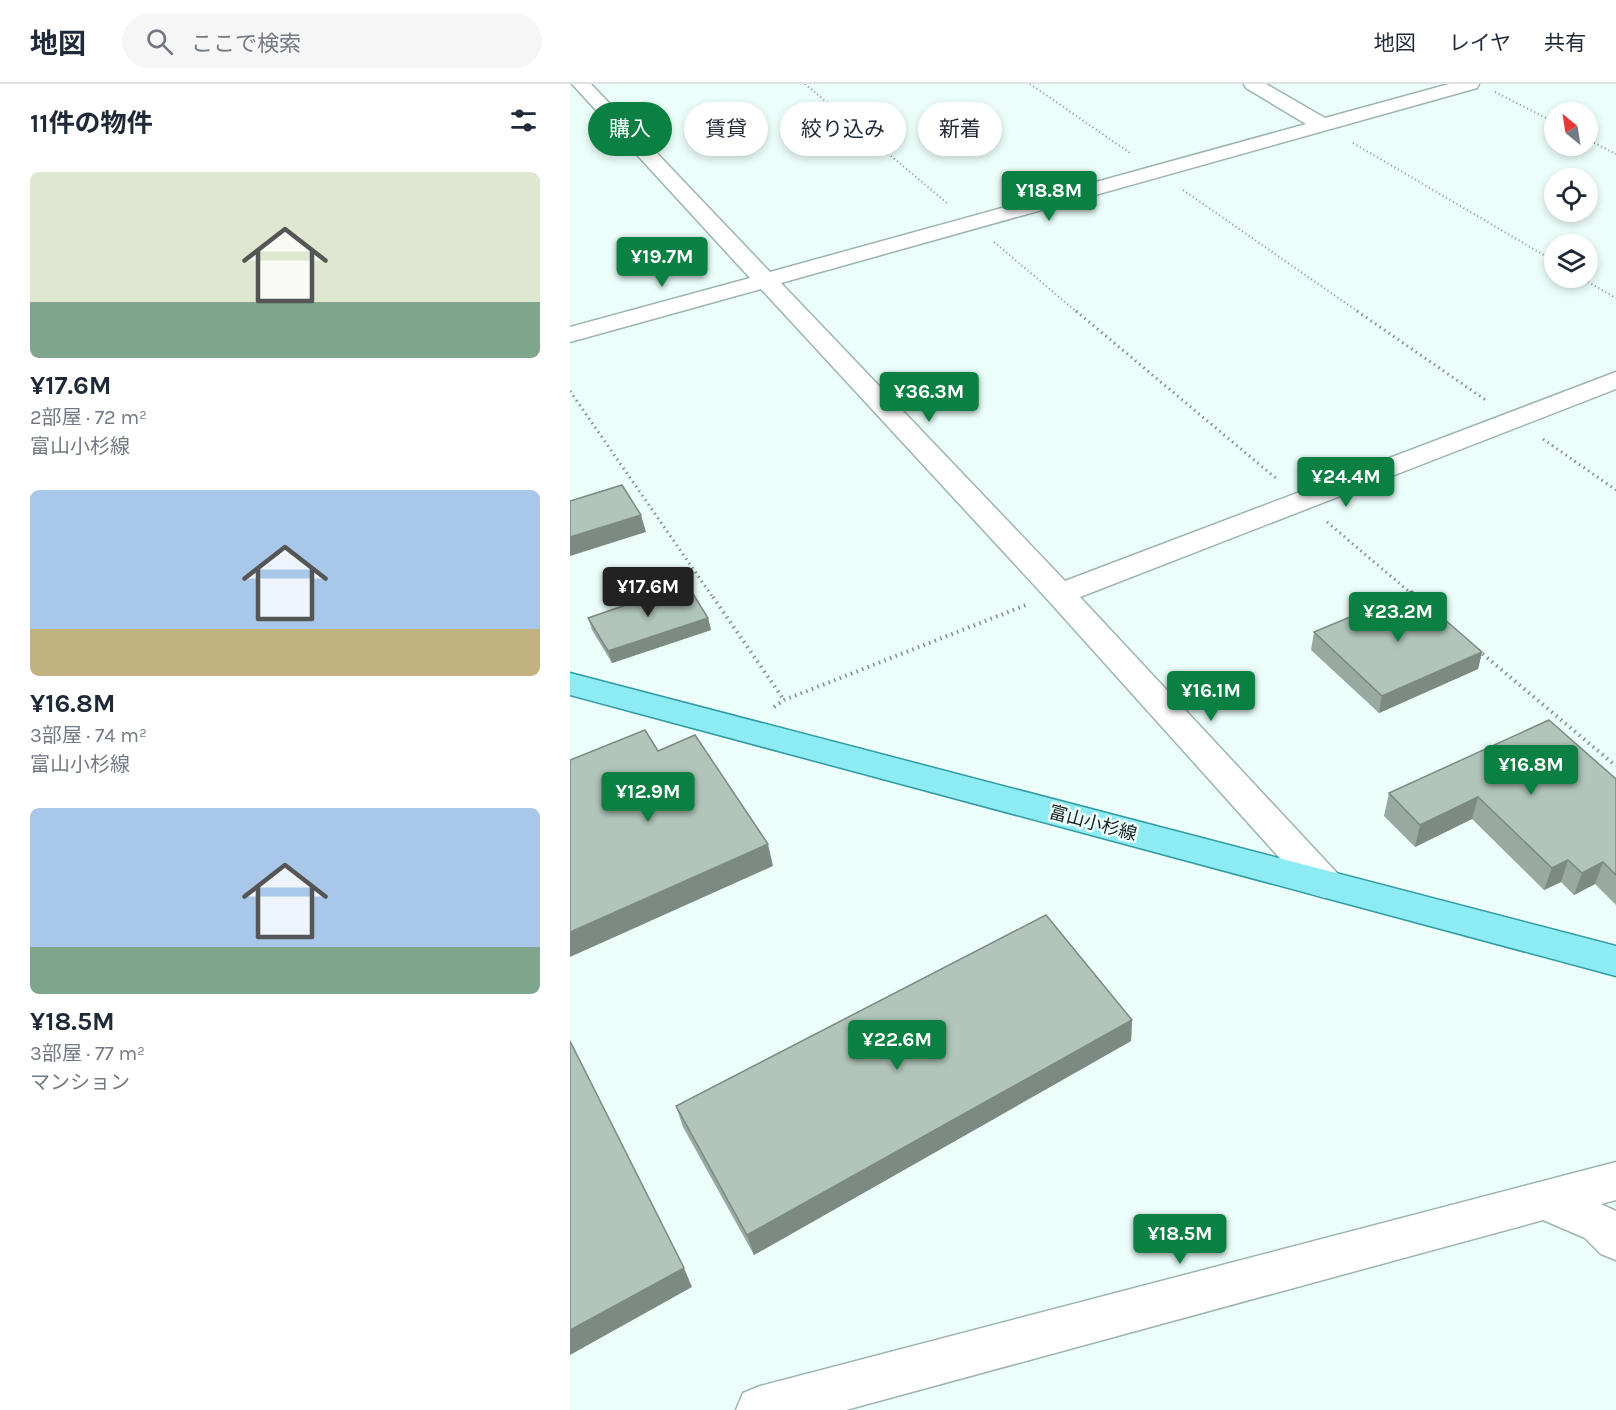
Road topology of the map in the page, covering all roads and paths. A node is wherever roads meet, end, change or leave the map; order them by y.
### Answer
1 (581, 84) edge
2 (805, 84) edge
3 (1030, 84) edge
4 (1253, 84) edge
5 (1479, 86) edge
6 (1544, 117) edge
7 (1322, 125) junction
8 (1598, 145) edge
9 (1616, 154) edge
10 (1156, 171) junction
11 (972, 223) junction
12 (1544, 255) edge
13 (765, 281) junction
14 (1598, 288) edge
15 (1616, 298) edge
16 (570, 335) edge
17 (1616, 380) edge
18 (570, 391) edge
19 (1514, 419) junction
20 (1616, 490) edge
21 (1302, 501) junction
22 (1059, 593) junction
23 (1419, 599) edge
24 (1473, 645) edge
25 (570, 684) edge
26 (784, 700) junction
27 (738, 730) junction
28 (1616, 766) edge
29 (1326, 884) junction
30 (1616, 961) edge
31 (1616, 1181) edge
32 (1544, 1200) junction
33 (1616, 1240) edge
34 (760, 1410) edge

1 - 13 street
2 - 11 path
3 - 10 path
4 - 7 street
5 - 6 path
5 - 7 street
7 - 10 street
7 - 12 path
8 - 9 path
10 - 11 street
10 - 19 path
11 - 13 street
11 - 21 path
13 - 16 street
13 - 22 street
14 - 15 path
17 - 19 street
18 - 26 path
19 - 20 path
19 - 21 street
21 - 22 street
21 - 23 path
22 - 26 path
22 - 29 street
24 - 28 path
25 - 27 main road, 富山小杉線
26 - 27 path
27 - 29 main road, 富山小杉線
29 - 30 main road, 富山小杉線
31 - 32 street
32 - 33 street
32 - 34 street

